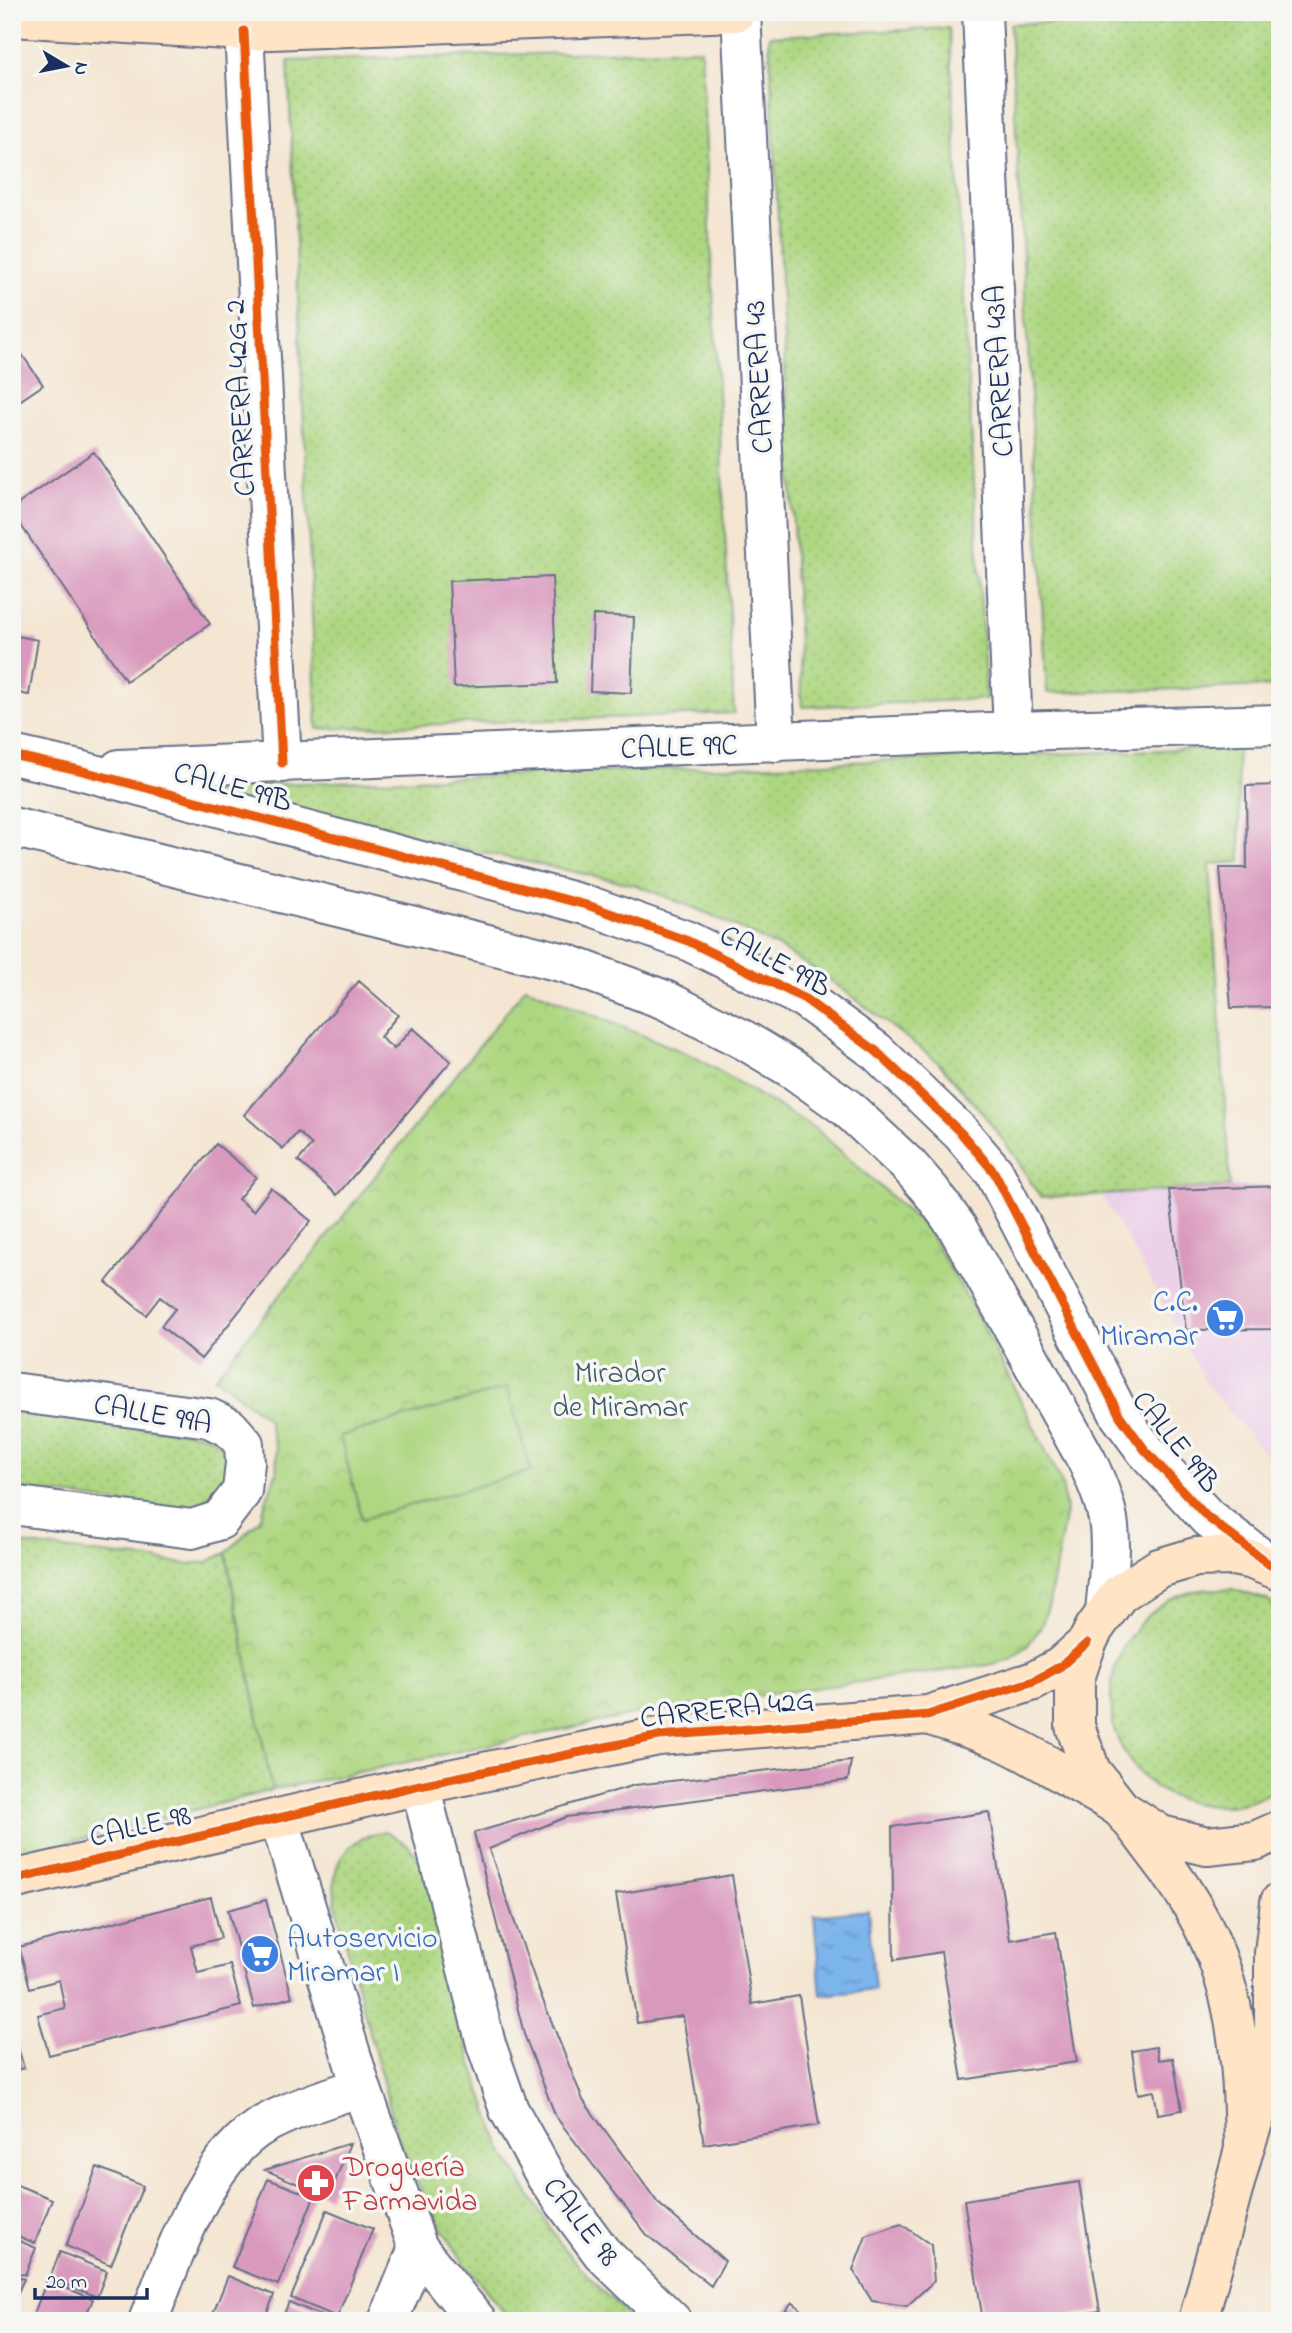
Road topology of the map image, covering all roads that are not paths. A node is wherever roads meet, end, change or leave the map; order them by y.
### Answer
1 (738, 12) edge
2 (982, 12) edge
3 (12, 17) edge
4 (244, 31) junction
5 (1280, 724) edge
6 (1013, 731) junction
7 (776, 742) junction
8 (12, 755) edge
9 (282, 763) junction
10 (79, 770) junction
11 (12, 827) edge
12 (12, 1392) edge
13 (12, 1505) edge
14 (1275, 1568) edge
15 (1096, 1629) junction
16 (928, 1714) junction
17 (420, 1785) junction
18 (1121, 1809) junction
19 (279, 1818) junction
20 (1280, 1830) edge
21 (12, 1880) edge
22 (1280, 1902) edge
23 (361, 2087) junction
24 (1244, 2149) junction
25 (418, 2248) junction
26 (148, 2321) edge
27 (388, 2321) edge
28 (477, 2321) edge
29 (672, 2321) edge
30 (1198, 2321) edge

1 - 4 street
1 - 7 street, CARRERA 43
2 - 6 street, CARRERA 43A
3 - 4 street
4 - 9 street, CARRERA 42G 2
5 - 6 street, CALLE 99C
6 - 7 street, CALLE 99C
7 - 9 street, CALLE 99C
8 - 10 street, CALLE 99B
9 - 10 street, CALLE 99C
10 - 14 street, CALLE 99B
11 - 15 street
12 - 13 street, CALLE 99A
14 - 15 street
15 - 16 street, CARRERA 42G
15 - 18 street
16 - 17 street, CARRERA 42G
16 - 18 street, CARRERA 42G
17 - 19 street, CARRERA 42G
17 - 29 street, CALLE 98
18 - 20 street, CARRERA 42G
18 - 24 street
19 - 21 street, CALLE 98
19 - 23 street
22 - 24 street
23 - 25 street
23 - 26 street
24 - 30 street
25 - 27 street
25 - 28 street

